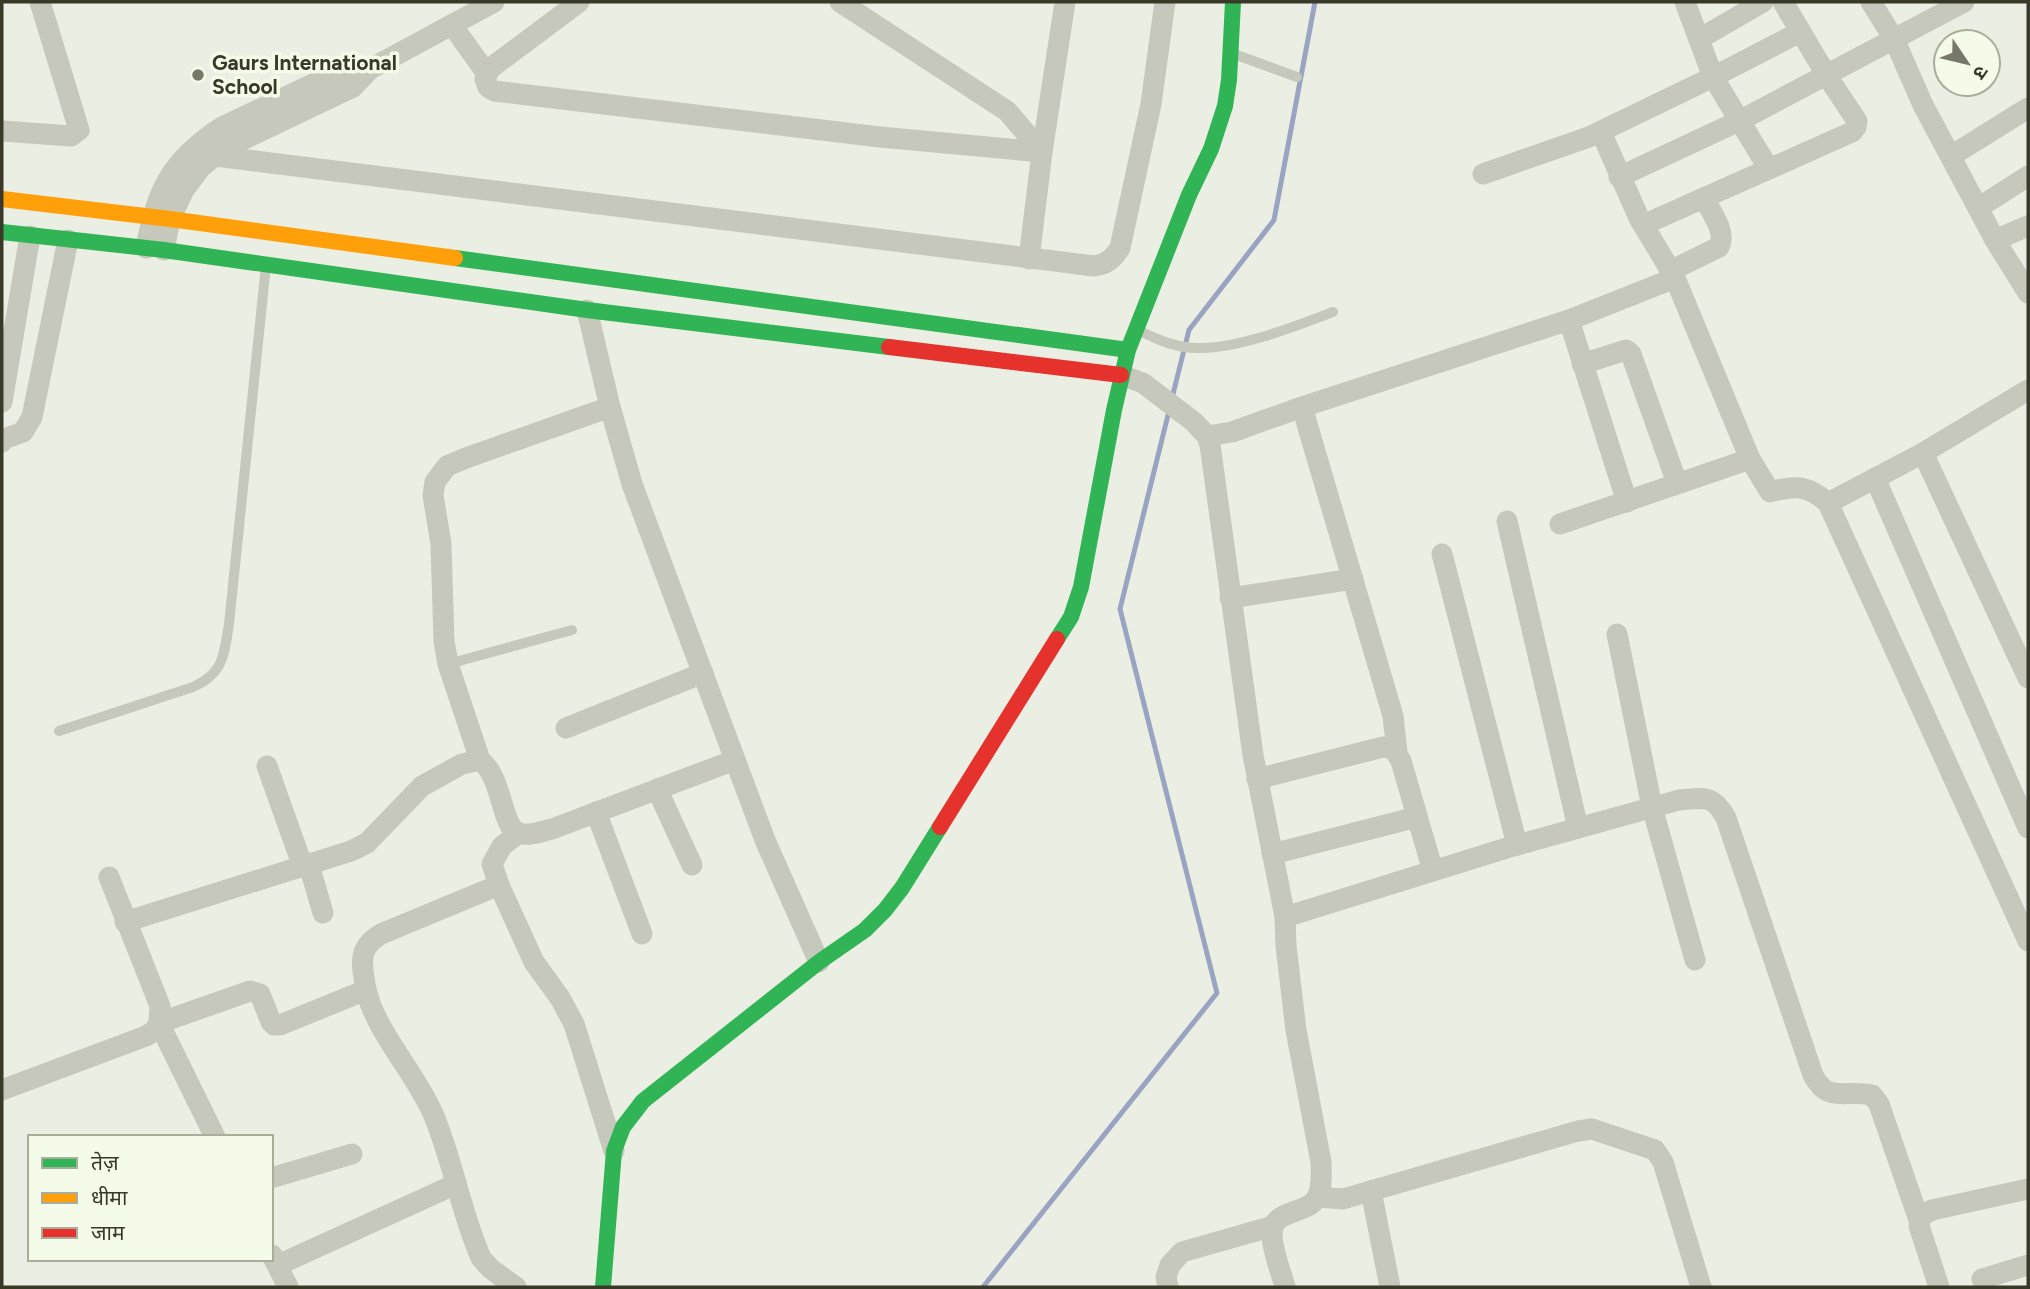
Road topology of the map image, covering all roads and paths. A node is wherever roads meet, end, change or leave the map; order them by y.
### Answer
1 (40, 2) edge
2 (494, 2) edge
3 (579, 2) edge
4 (840, 2) edge
5 (1065, 2) edge
6 (1164, 2) edge
7 (1233, 2) edge
8 (1685, 2) edge
9 (1763, 2) edge
10 (1783, 2) edge
11 (1871, 2) edge
12 (1964, 2) edge
13 (452, 25) junction
14 (1800, 32) junction
15 (1699, 39) junction
16 (1894, 39) junction
17 (1231, 53) junction
18 (370, 69) junction
19 (487, 74) junction
20 (1826, 76) junction
21 (1297, 78) dead end
22 (1713, 78) junction
23 (2028, 107) edge
24 (1741, 120) junction
25 (2, 131) edge
26 (1601, 132) junction
27 (1042, 152) junction
28 (215, 156) junction
29 (1951, 156) junction
30 (1769, 169) junction
31 (1483, 174) dead end
32 (2028, 176) edge
33 (1619, 177) junction
34 (1704, 198) junction
35 (2, 199) edge
36 (1978, 208) junction
37 (161, 218) junction
38 (1643, 225) junction
39 (2028, 226) edge
40 (2, 232) edge
41 (30, 236) junction
42 (68, 240) junction
43 (1995, 240) junction
44 (155, 249) junction
45 (1029, 259) junction
46 (266, 265) junction
47 (1672, 275) junction
48 (2028, 293) edge
49 (587, 310) junction
50 (1333, 312) dead end
51 (1569, 320) junction
52 (1137, 330) junction
53 (1128, 350) junction
54 (1582, 364) junction
55 (1121, 375) junction
56 (2028, 390) edge
57 (2, 402) edge
58 (610, 407) junction
59 (1302, 407) junction
60 (1201, 429) junction
61 (2, 436) edge
62 (1923, 453) junction
63 (1750, 459) junction
64 (1875, 478) junction
65 (1677, 483) junction
66 (1627, 502) junction
67 (1828, 503) junction
68 (1507, 521) dead end
69 (1560, 524) dead end
70 (1442, 554) dead end
71 (1353, 579) junction
72 (1230, 598) junction
73 (572, 630) dead end
74 (1617, 634) dead end
75 (448, 664) junction
76 (2026, 668) edge
77 (703, 673) junction
78 (566, 728) dead end
79 (59, 732) dead end
80 (1397, 752) junction
81 (735, 760) junction
82 (480, 761) junction
83 (267, 766) dead end
84 (1257, 779) junction
85 (657, 789) junction
86 (1652, 807) junction
87 (596, 812) junction
88 (1417, 817) junction
89 (1577, 828) junction
90 (2028, 828) edge
91 (519, 833) junction
92 (1517, 845) junction
93 (1272, 854) junction
94 (692, 865) dead end
95 (306, 866) junction
96 (1433, 871) junction
97 (108, 877) dead end
98 (499, 885) junction
99 (323, 914) dead end
100 (1285, 918) junction
101 (125, 922) junction
102 (642, 934) dead end
103 (2028, 941) edge
104 (1695, 960) dead end
105 (819, 962) junction
106 (366, 990) junction
107 (159, 1023) junction
108 (2, 1090) edge
109 (214, 1135) edge
110 (614, 1151) junction
111 (352, 1154) dead end
112 (273, 1177) edge
113 (456, 1184) junction
114 (2028, 1189) edge
115 (1371, 1191) junction
116 (1318, 1197) junction
117 (1919, 1220) junction
118 (1273, 1226) junction
119 (274, 1258) edge
120 (2028, 1265) edge
121 (1982, 1279) dead end
122 (288, 1287) edge
123 (516, 1287) edge
124 (603, 1287) edge
125 (1168, 1287) edge
126 (1285, 1287) edge
127 (1390, 1287) edge
128 (1701, 1287) edge
129 (1939, 1287) edge

1 - 25 street
2 - 13 street
3 - 19 street
4 - 27 street
5 - 27 street
6 - 45 street
7 - 17 street
8 - 15 street
9 - 15 street
10 - 14 street
11 - 16 street
12 - 16 street
13 - 18 street
13 - 19 street
14 - 20 street
14 - 22 street
15 - 22 street
16 - 20 street
16 - 29 street
17 - 21 lane
17 - 52 street
18 - 28 street
18 - 37 street
19 - 27 street
20 - 24 street
20 - 30 street
22 - 24 street
22 - 26 street
23 - 29 street
24 - 30 street
24 - 33 street
26 - 31 street
26 - 33 street
27 - 45 street
28 - 37 street
28 - 45 street
29 - 36 street
30 - 34 street
32 - 36 street
33 - 38 street
34 - 38 street
34 - 47 street
35 - 37 street
36 - 43 street
37 - 44 street
37 - 53 street
38 - 47 street
39 - 43 street
40 - 41 street
41 - 42 street
41 - 57 street
42 - 44 street
42 - 61 street
43 - 48 street
44 - 46 street
46 - 49 street
46 - 79 lane
47 - 51 street
47 - 63 street
49 - 55 street
49 - 58 street
50 - 52 lane
51 - 54 street
51 - 59 street
52 - 53 street
53 - 55 street
54 - 65 street
54 - 66 street
55 - 60 street
55 - 105 street
56 - 62 street
58 - 75 street
58 - 77 street
59 - 60 street
59 - 71 street
60 - 72 street
62 - 64 street
62 - 76 street
63 - 65 street
63 - 67 street
64 - 67 street
64 - 90 street
65 - 66 street
66 - 69 street
67 - 103 street
68 - 89 street
70 - 92 street
71 - 72 street
71 - 80 street
72 - 84 street
73 - 75 lane
74 - 86 street
75 - 82 street
77 - 78 street
77 - 81 street
80 - 84 street
80 - 88 street
81 - 85 street
81 - 105 street
82 - 91 street
82 - 95 street
83 - 95 street
84 - 93 street
85 - 87 street
85 - 94 street
86 - 89 street
86 - 104 street
86 - 117 street
87 - 91 street
87 - 102 street
88 - 93 street
88 - 96 street
89 - 92 street
91 - 98 street
92 - 96 street
93 - 100 street
95 - 99 street
95 - 101 street
96 - 100 street
97 - 101 street
98 - 106 street
98 - 110 street
100 - 116 street
101 - 107 street
105 - 110 street
106 - 107 street
106 - 113 street
107 - 108 street
107 - 109 street
110 - 124 street
111 - 112 street
113 - 119 street
113 - 123 street
114 - 117 street
115 - 116 street
115 - 127 street
115 - 128 street
116 - 118 street
117 - 129 street
118 - 125 street
118 - 126 street
119 - 122 street
120 - 121 street

